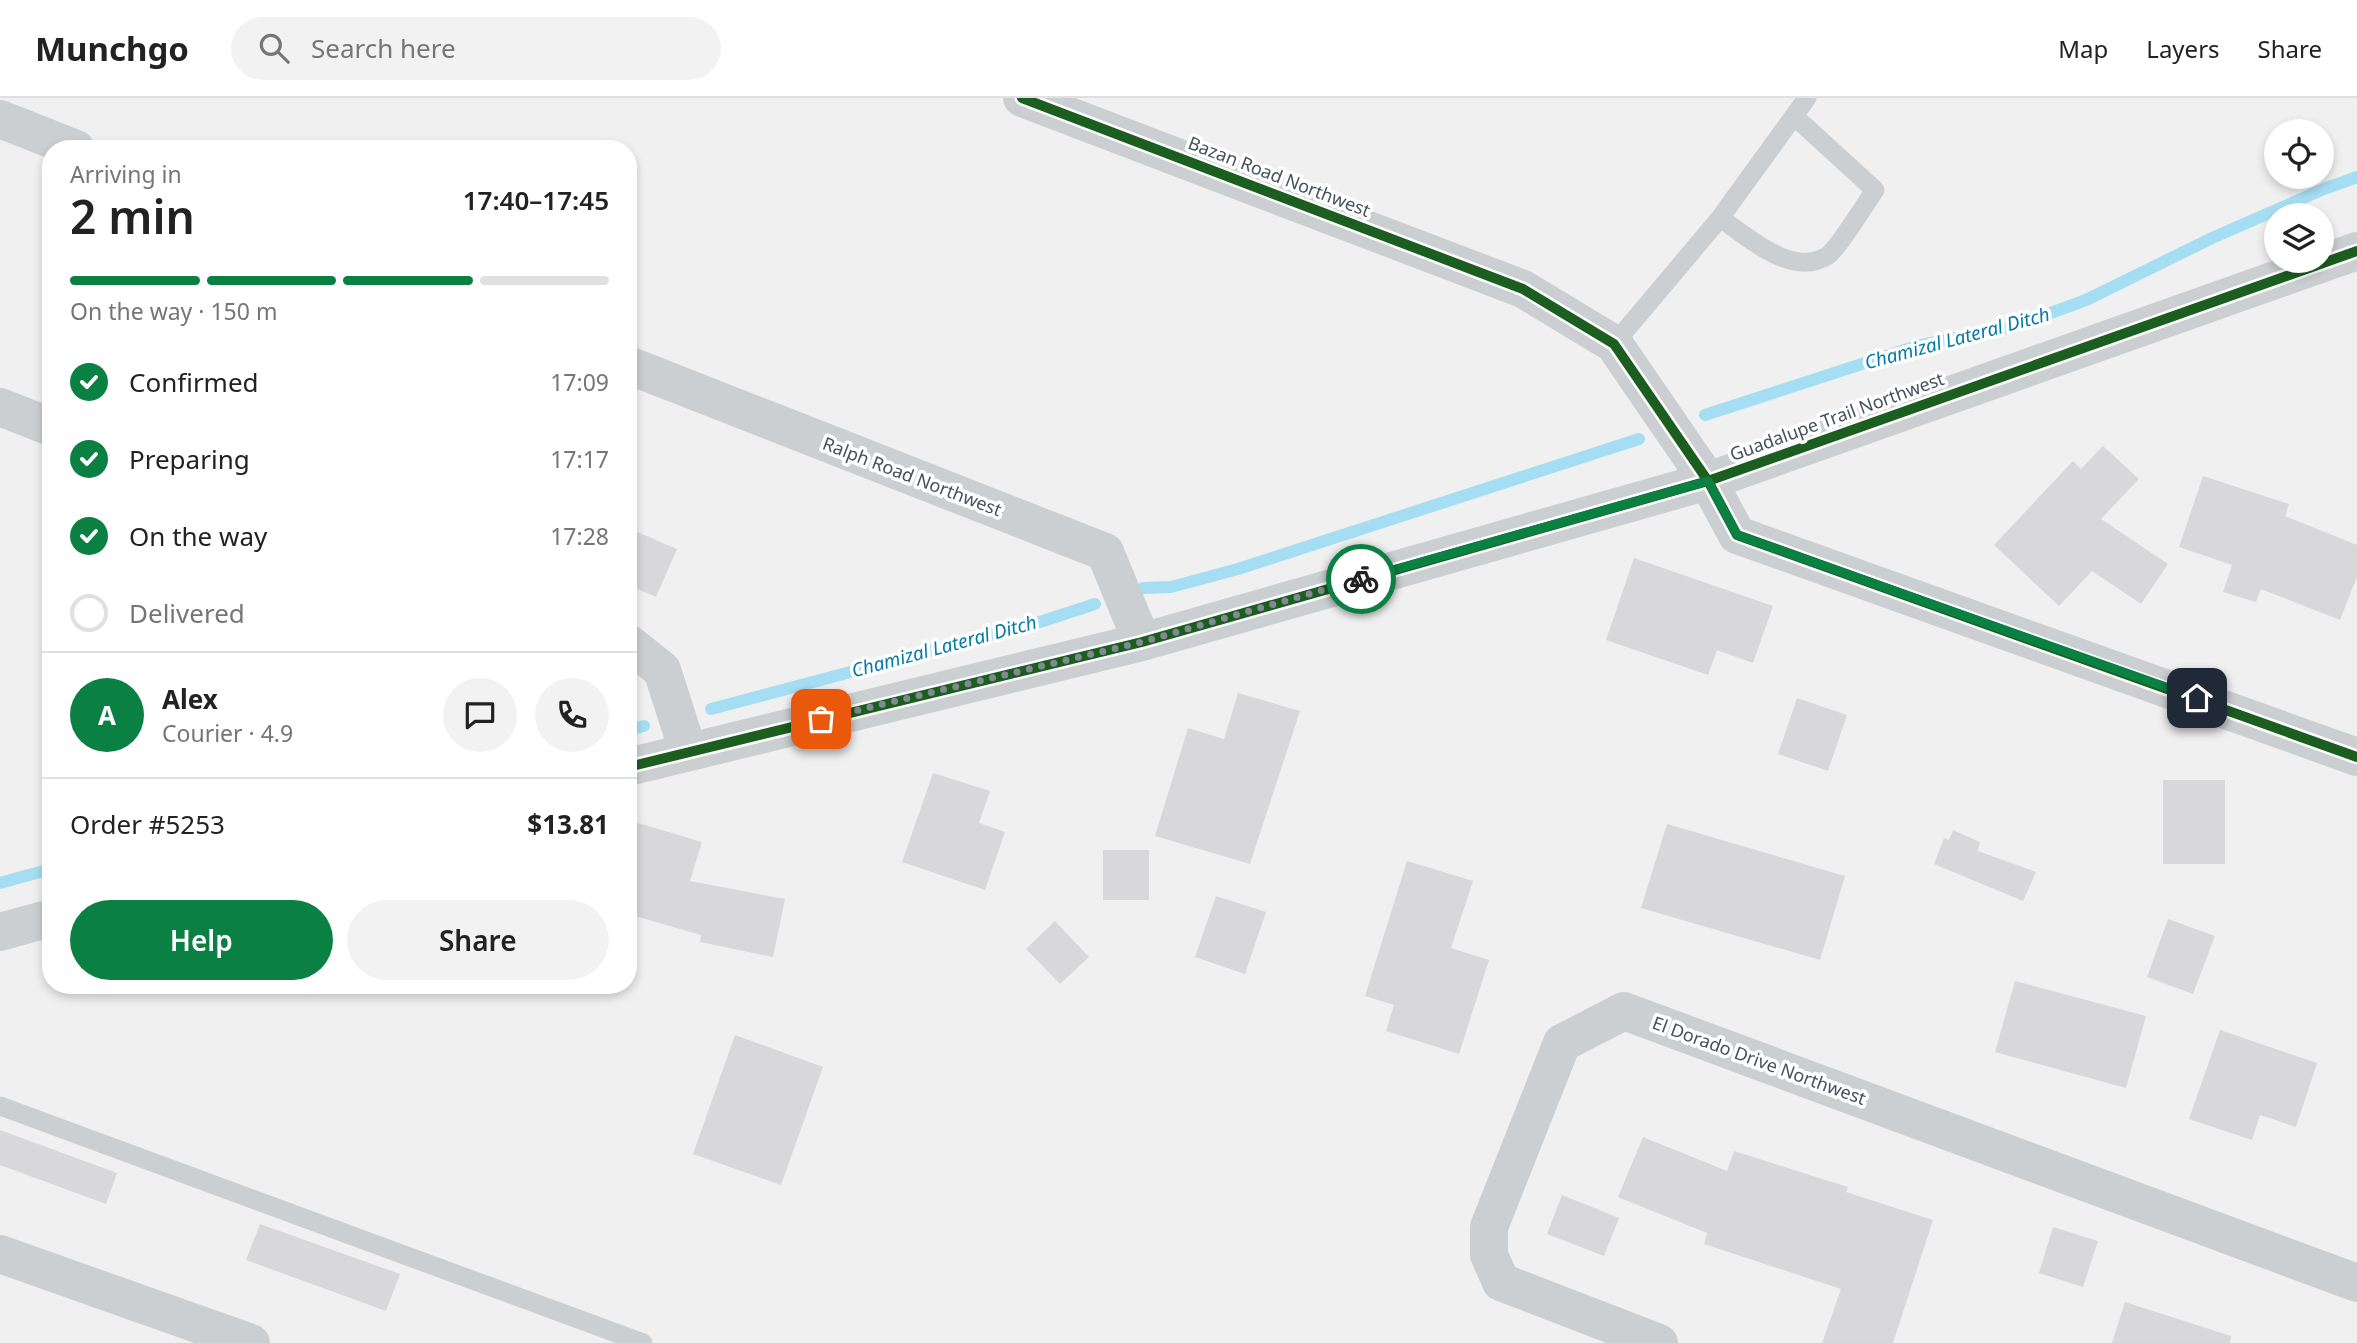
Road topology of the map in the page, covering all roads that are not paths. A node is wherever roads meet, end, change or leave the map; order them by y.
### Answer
1 (1022, 98) edge
2 (1807, 98) edge
3 (1794, 116) junction
4 (0, 119) edge
5 (53, 140) edge
6 (1720, 218) junction
7 (2357, 251) edge
8 (1614, 344) junction
9 (637, 369) edge
10 (0, 408) edge
11 (42, 423) edge
12 (1708, 481) junction
13 (1142, 642) junction
14 (637, 650) edge
15 (688, 751) junction
16 (2357, 757) edge
17 (637, 765) edge
18 (42, 920) edge
19 (0, 932) edge
20 (0, 1106) edge
21 (0, 1254) edge
22 (2357, 1283) edge
23 (251, 1343) edge
24 (643, 1343) edge
25 (1659, 1343) edge

1 - 8 street, Bazan Road Northwest
2 - 3 lane
3 - 6 lane
3 - 6 lane
4 - 5 street
6 - 8 lane
7 - 12 street, Guadalupe Trail Northwest
8 - 12 street
9 - 13 street, Ralph Road Northwest
10 - 11 street
12 - 13 street, Guadalupe Trail Northwest
12 - 16 street
13 - 15 street, Guadalupe Trail Northwest
14 - 15 street
15 - 17 street, Guadalupe Trail Northwest
18 - 19 street
20 - 24 lane
21 - 23 street
22 - 25 street, El Dorado Drive Northwest

